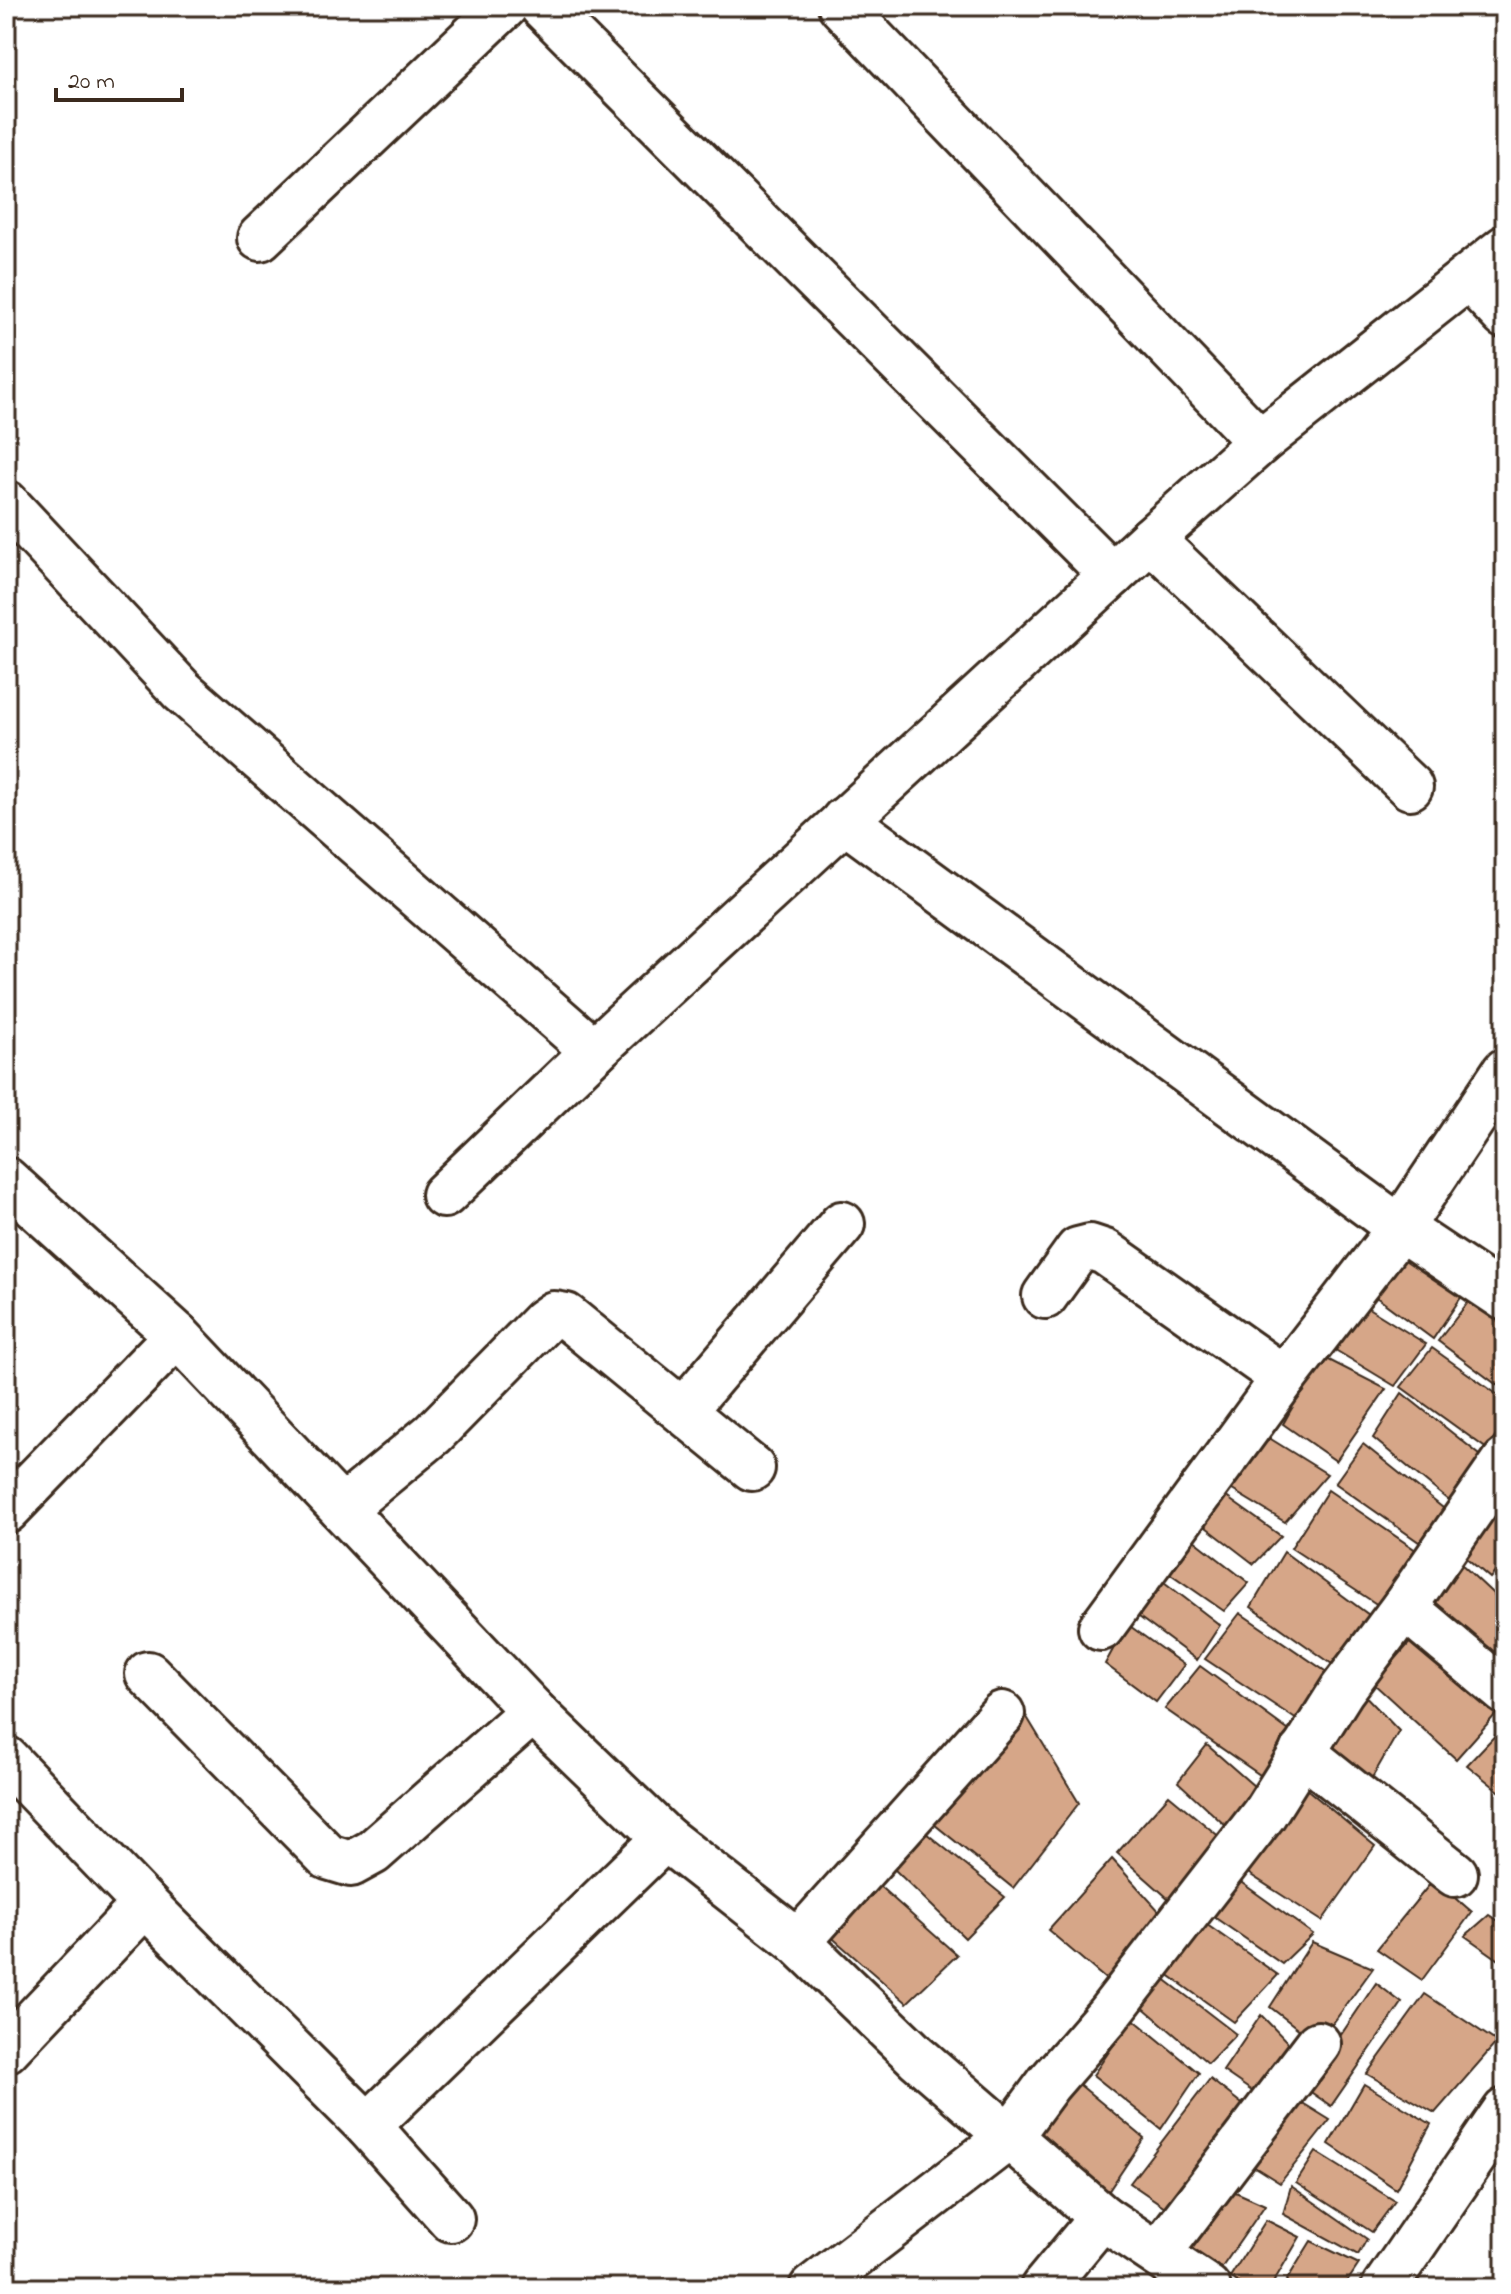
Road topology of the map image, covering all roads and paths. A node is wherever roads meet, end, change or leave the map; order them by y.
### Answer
1 (841, 6) edge
2 (536, 7) edge
3 (260, 238) dead end
4 (1505, 248) edge
5 (1469, 278) junction
6 (1505, 316) edge
7 (1260, 442) junction
8 (6, 503) edge
9 (1151, 539) junction
10 (1112, 575) junction
11 (1410, 787) dead end
12 (844, 820) junction
13 (594, 1051) junction
14 (1505, 1071) edge
15 (6, 1180) edge
16 (444, 1195) dead end
17 (842, 1224) dead end
18 (1400, 1228) junction
19 (1045, 1296) dead end
20 (1505, 1298) edge
21 (177, 1335) junction
22 (1284, 1378) junction
23 (683, 1411) junction
24 (1503, 1467) edge
25 (752, 1468) dead end
26 (342, 1509) junction
27 (6, 1511) edge
28 (1404, 1607) junction
29 (1101, 1628) dead end
30 (148, 1674) dead end
31 (1505, 1692) edge
32 (533, 1711) junction
33 (1002, 1714) dead end
34 (1302, 1752) junction
35 (6, 1759) edge
36 (665, 1838) junction
37 (1455, 1874) dead end
38 (145, 1904) junction
39 (798, 1942) junction
40 (1318, 2044) dead end
41 (6, 2050) edge
42 (1505, 2111) edge
43 (368, 2126) junction
44 (1010, 2136) junction
45 (1102, 2217) junction
46 (451, 2219) dead end
47 (1158, 2254) junction
48 (812, 2288) edge
49 (1043, 2288) edge
50 (1208, 2288) edge
51 (1384, 2288) edge

1 - 7 street
2 - 3 street
2 - 10 street
4 - 5 street
5 - 6 street
5 - 7 street
7 - 9 street
8 - 13 street
9 - 10 street
9 - 11 street
10 - 12 street
12 - 13 street
12 - 18 street
13 - 16 street
14 - 18 street
15 - 21 street
17 - 23 street
18 - 20 street
18 - 22 street
19 - 22 street
21 - 26 street
21 - 27 street
22 - 29 street
23 - 25 street
23 - 26 street
24 - 28 street
26 - 32 street
28 - 31 street
28 - 34 street
30 - 32 street
32 - 36 street
33 - 39 street
34 - 37 street
34 - 44 street
35 - 38 street
36 - 39 street
36 - 43 street
38 - 41 street
38 - 43 street
39 - 44 street
40 - 47 street
42 - 51 street
43 - 46 street
44 - 45 street
44 - 48 street
45 - 47 street
45 - 49 street
47 - 50 street

